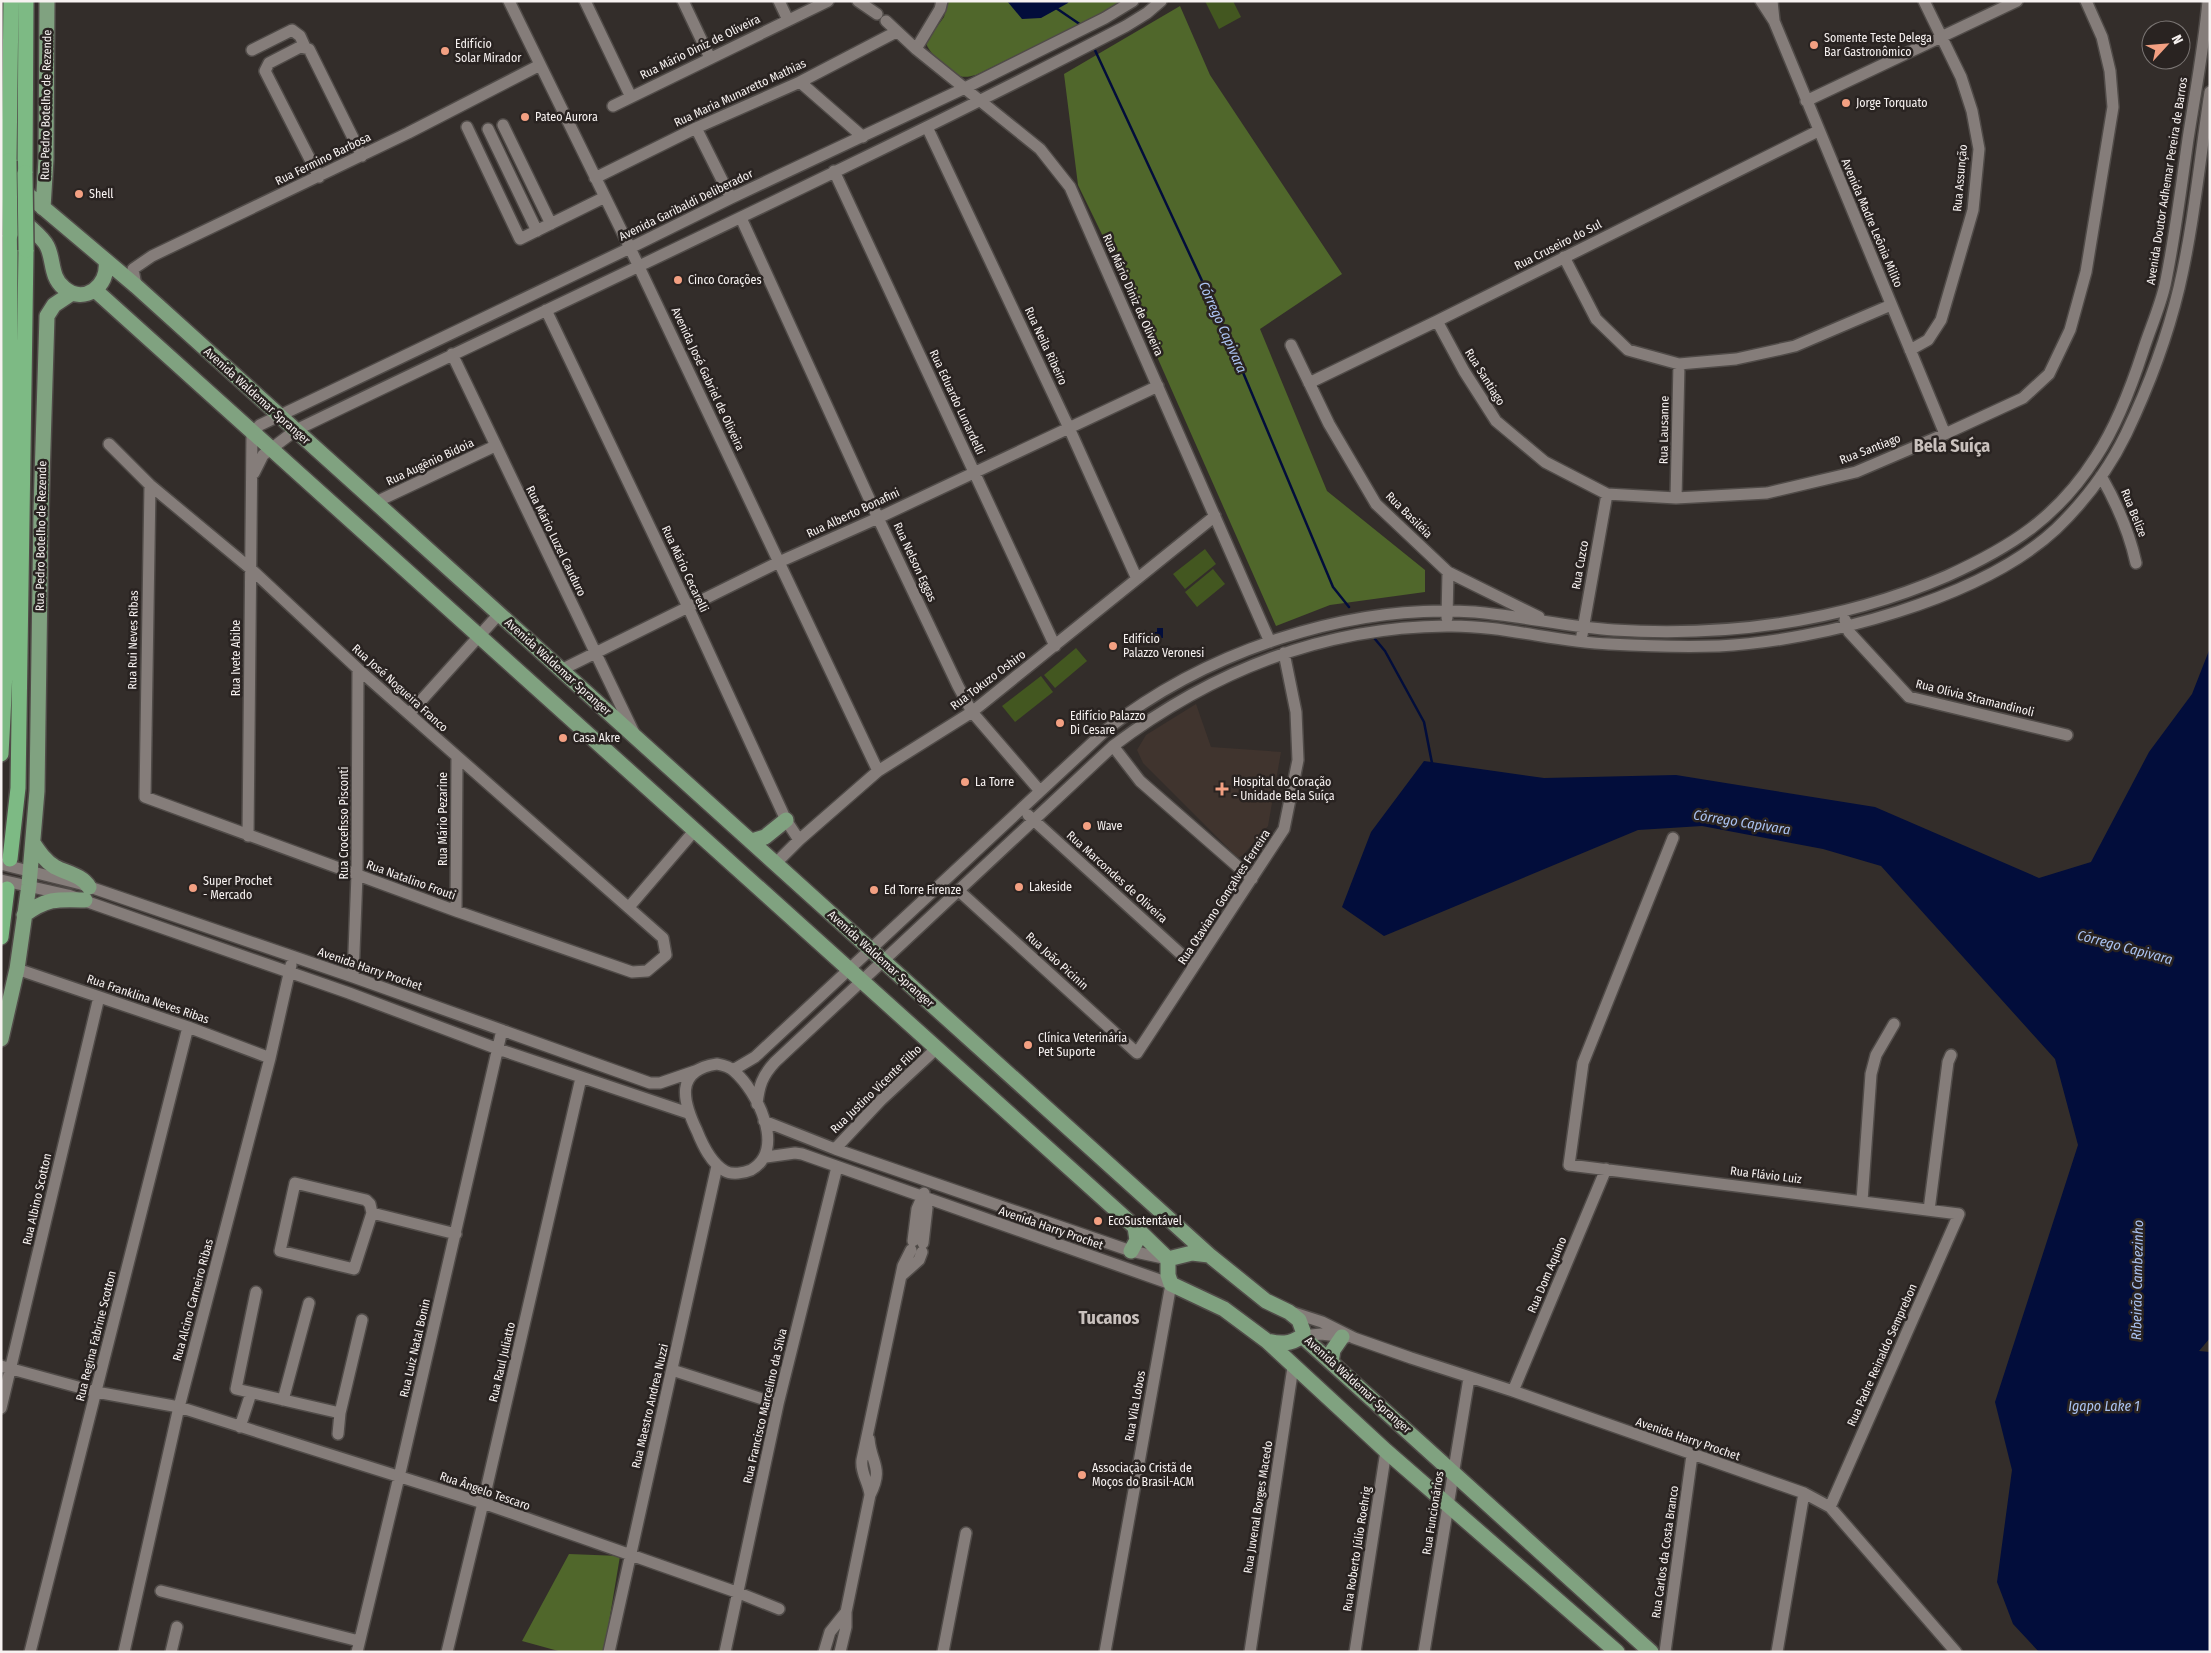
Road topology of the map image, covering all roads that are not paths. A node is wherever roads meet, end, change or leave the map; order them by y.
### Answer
1 (11, 1) edge
2 (26, 1) edge
3 (47, 1) edge
4 (509, 1) edge
5 (585, 1) edge
6 (683, 1) edge
7 (780, 1) edge
8 (828, 1) edge
9 (858, 1) edge
10 (942, 1) edge
11 (1133, 1) edge
12 (1161, 1) edge
13 (1761, 1) edge
14 (1772, 1) edge
15 (1924, 1) edge
16 (2017, 1) edge
17 (2086, 1) edge
18 (2208, 1) edge
19 (788, 20) junction
20 (1774, 21) junction
21 (896, 32) junction
22 (1942, 37) junction
23 (305, 47) junction
24 (916, 49) junction
25 (252, 50) dead end
26 (710, 58) junction
27 (540, 66) junction
28 (800, 82) junction
29 (965, 88) junction
30 (2210, 92) edge
31 (631, 97) junction
32 (981, 101) junction
33 (1806, 101) junction
34 (613, 106) dead end
35 (503, 125) dead end
36 (927, 127) junction
37 (467, 128) dead end
38 (696, 128) junction
39 (488, 130) dead end
40 (1818, 131) junction
41 (863, 137) junction
42 (2188, 140) junction
43 (2202, 143) junction
44 (362, 156) junction
45 (5, 166) edge
46 (834, 171) junction
47 (319, 177) junction
48 (595, 178) junction
49 (605, 197) junction
50 (731, 198) junction
51 (1, 204) edge
52 (42, 208) junction
53 (741, 218) junction
54 (551, 224) junction
55 (537, 231) junction
56 (630, 248) junction
57 (1564, 257) junction
58 (106, 262) junction
59 (639, 266) junction
60 (136, 286) junction
61 (95, 290) junction
62 (72, 293) junction
63 (1891, 305) junction
64 (546, 310) junction
65 (1437, 321) junction
66 (2145, 344) junction
67 (1291, 345) dead end
68 (1910, 350) junction
69 (2160, 350) junction
70 (452, 354) junction
71 (1679, 364) junction
72 (1309, 382) junction
73 (1158, 386) junction
74 (278, 415) junction
75 (1069, 428) junction
76 (296, 430) junction
77 (252, 433) junction
78 (1945, 434) junction
79 (109, 444) dead end
80 (495, 446) junction
81 (270, 449) junction
82 (974, 471) junction
83 (2101, 476) junction
84 (251, 479) junction
85 (150, 485) junction
86 (1607, 494) junction
87 (1676, 498) junction
88 (376, 502) junction
89 (1215, 516) junction
90 (2046, 517) junction
91 (878, 518) junction
92 (2056, 529) junction
93 (779, 562) junction
94 (2136, 563) dead end
95 (251, 569) junction
96 (1448, 572) junction
97 (1137, 579) junction
98 (688, 607) junction
99 (1447, 612) junction
100 (1843, 612) junction
101 (499, 614) junction
102 (1822, 616) junction
103 (1550, 623) junction
104 (1448, 626) junction
105 (1847, 626) junction
106 (1583, 628) junction
107 (1825, 630) junction
108 (1720, 631) junction
109 (479, 636) junction
110 (1270, 642) junction
111 (1582, 642) junction
112 (1054, 646) junction
113 (1719, 646) junction
114 (594, 652) junction
115 (1284, 653) junction
116 (358, 669) junction
117 (561, 670) junction
118 (972, 712) junction
119 (409, 714) junction
120 (2067, 735) dead end
121 (637, 739) junction
122 (1112, 746) junction
123 (1, 754) edge
124 (457, 757) junction
125 (878, 771) junction
126 (1040, 791) junction
127 (145, 797) joint
128 (1022, 808) junction
129 (786, 820) junction
130 (1033, 820) junction
131 (695, 830) junction
132 (248, 836) junction
133 (1673, 838) dead end
134 (799, 840) junction
135 (752, 841) junction
136 (33, 843) junction
137 (6, 862) edge
138 (775, 864) junction
139 (358, 875) junction
140 (30, 878) junction
141 (1252, 879) junction
142 (4, 884) edge
143 (958, 890) junction
144 (87, 894) junction
145 (629, 907) junction
146 (456, 911) junction
147 (24, 915) junction
148 (1, 937) edge
149 (871, 950) junction
150 (666, 955) joint
151 (294, 956) junction
152 (883, 960) junction
153 (1194, 966) junction
154 (17, 969) junction
155 (850, 970) junction
156 (289, 972) junction
157 (353, 977) junction
158 (862, 980) junction
159 (99, 997) junction
160 (1894, 1024) dead end
161 (188, 1026) junction
162 (502, 1030) junction
163 (1, 1039) edge
164 (937, 1048) junction
165 (498, 1049) junction
166 (1137, 1053) joint
167 (1952, 1055) dead end
168 (270, 1058) junction
169 (698, 1070) junction
170 (733, 1070) junction
171 (581, 1078) junction
172 (757, 1104) junction
173 (688, 1113) junction
174 (764, 1121) junction
175 (835, 1149) junction
176 (766, 1157) junction
177 (717, 1166) junction
178 (837, 1167) junction
179 (1606, 1169) junction
180 (927, 1182) junction
181 (923, 1198) junction
182 (1862, 1201) junction
183 (1929, 1210) junction
184 (372, 1213) junction
185 (1959, 1214) joint
186 (1135, 1227) junction
187 (456, 1234) junction
188 (1131, 1251) junction
189 (1209, 1255) junction
190 (1168, 1260) junction
191 (1171, 1284) junction
192 (256, 1292) dead end
193 (309, 1303) dead end
194 (1289, 1312) junction
195 (362, 1320) dead end
196 (1302, 1336) junction
197 (1348, 1337) junction
198 (1267, 1341) junction
199 (1331, 1362) junction
200 (6, 1367) edge
201 (1293, 1367) junction
202 (672, 1370) junction
203 (1469, 1378) junction
204 (1512, 1391) junction
205 (96, 1392) junction
206 (251, 1393) junction
207 (283, 1400) junction
208 (778, 1404) junction
209 (179, 1407) junction
210 (1, 1408) edge
211 (340, 1413) junction
212 (240, 1427) junction
213 (338, 1434) dead end
214 (868, 1435) junction
215 (1386, 1450) junction
216 (1692, 1455) junction
217 (876, 1464) junction
218 (862, 1466) junction
219 (1453, 1473) junction
220 (400, 1477) junction
221 (1804, 1493) junction
222 (870, 1495) junction
223 (483, 1504) junction
224 (1448, 1505) junction
225 (1830, 1507) junction
226 (966, 1533) dead end
227 (1541, 1553) junction
228 (631, 1557) junction
229 (1528, 1574) junction
230 (161, 1592) dead end
231 (739, 1593) junction
232 (779, 1610) dead end
233 (846, 1612) junction
234 (177, 1627) dead end
235 (830, 1632) junction
236 (844, 1637) junction
237 (358, 1647) edge
238 (30, 1652) edge
239 (124, 1652) edge
240 (171, 1652) edge
241 (447, 1652) edge
242 (609, 1652) edge
243 (725, 1652) edge
244 (824, 1652) edge
245 (840, 1652) edge
246 (943, 1652) edge
247 (1105, 1652) edge
248 (1250, 1652) edge
249 (1355, 1652) edge
250 (1424, 1652) edge
251 (1617, 1652) edge
252 (1651, 1652) edge
253 (1665, 1652) edge
254 (1777, 1652) edge
255 (1956, 1652) edge

1 - 45 highway
2 - 137 highway, bridge
3 - 52 main road, Rua Pedro Botelho de Rezende
4 - 27 street, Avenida José Gabriel de Oliveira
5 - 31 street
6 - 26 street
7 - 19 street
8 - 19 street, Rua Mário Diniz de Oliveira
9 - 21 street, Rua Mário Diniz de Oliveira
10 - 24 street
11 - 29 street, Avenida Garibaldi Deliberador
12 - 32 street
13 - 20 street, Avenida Madre Leônia Milito
14 - 20 street, Avenida Madre Leônia Milito
15 - 22 street, Rua Assunção
16 - 22 street
17 - 78 street, Rua Santiago
18 - 42 street, Avenida Doutor Adhemar Pereira de Barros
19 - 26 street, Rua Mário Diniz de Oliveira
20 - 33 street, Avenida Madre Leônia Milito
21 - 24 street, Rua Mário Diniz de Oliveira
21 - 28 street, Rua Maria Munaretto Mathias
22 - 33 street
22 - 68 street, Rua Assunção
23 - 25 street
23 - 44 street
23 - 47 street
24 - 29 street, Rua Mário Diniz de Oliveira
26 - 31 street, Rua Mário Diniz de Oliveira
27 - 44 street, Rua Fermino Barbosa
27 - 48 street, Avenida José Gabriel de Oliveira
28 - 38 street, Rua Maria Munaretto Mathias
28 - 41 street
29 - 32 street, Rua Mário Diniz de Oliveira
29 - 41 street, Avenida Garibaldi Deliberador
30 - 43 street
31 - 34 street, Rua Mário Diniz de Oliveira
32 - 36 street
32 - 73 street, Rua Mário Diniz de Oliveira
33 - 40 street, Avenida Madre Leônia Milito
35 - 54 street
36 - 46 street
36 - 75 street, Rua Neila Ribeiro
37 - 55 street
38 - 48 street, Rua Maria Munaretto Mathias
38 - 50 street
39 - 55 street
40 - 57 street, Rua Cruseiro do Sul
40 - 63 street, Avenida Madre Leônia Milito
41 - 50 street, Avenida Garibaldi Deliberador
42 - 43 street
42 - 66 street, Avenida Doutor Adhemar Pereira de Barros
43 - 69 street
44 - 47 street, Rua Fermino Barbosa
45 - 52 main road, Avenida Waldemar Spranger
45 - 123 highway, bridge
46 - 53 street
46 - 82 street, Rua Eduardo Lunardelli
47 - 60 street, Rua Fermino Barbosa
48 - 49 street, Avenida José Gabriel de Oliveira
49 - 54 street
49 - 56 street, Avenida José Gabriel de Oliveira
50 - 56 street, Avenida Garibaldi Deliberador
51 - 62 main road
52 - 58 main road, Avenida Waldemar Spranger
53 - 59 street
53 - 91 street, Rua Nelson Eggas
54 - 55 street
56 - 59 street, Avenida José Gabriel de Oliveira
56 - 74 street, Avenida Garibaldi Deliberador
57 - 65 street, Rua Cruseiro do Sul
57 - 71 street
58 - 60 main road, Avenida Waldemar Spranger
58 - 61 main road
59 - 64 street
59 - 93 street, Avenida José Gabriel de Oliveira
60 - 74 main road, Avenida Waldemar Spranger
61 - 62 main road
61 - 77 main road
62 - 136 main road, Rua Pedro Botelho de Rezende
63 - 68 street, Avenida Madre Leônia Milito
63 - 71 street
64 - 70 street
64 - 98 street, Rua Mário Cecarelli
65 - 72 street, Rua Cruseiro do Sul
65 - 86 street, Rua Santiago
66 - 69 street
66 - 90 street, Avenida Doutor Adhemar Pereira de Barros
67 - 72 street, Rua Basiléia
68 - 78 street, Avenida Madre Leônia Milito
69 - 83 street
70 - 76 street
70 - 80 street, Rua Mário Luzel Cauduro
71 - 87 street, Rua Lausanne
72 - 96 street, Rua Basiléia
73 - 75 street, Rua Alberto Bonafini
73 - 89 street, Rua Mário Diniz de Oliveira
74 - 76 main road, Avenida Waldemar Spranger
74 - 77 street, Avenida Garibaldi Deliberador
75 - 82 street, Rua Alberto Bonafini
75 - 97 street, Rua Neila Ribeiro
76 - 81 street, Rua Ivete Abibe
76 - 88 main road, Avenida Waldemar Spranger
77 - 81 main road
77 - 84 street, Rua Ivete Abibe
78 - 87 street, Rua Santiago
79 - 85 street, Rua José Nogueira Franco
80 - 88 street, Rua Augênio Bidoia
80 - 114 street, Rua Mário Luzel Cauduro
81 - 84 street, Rua Ivete Abibe
81 - 109 main road
82 - 91 street, Rua Alberto Bonafini
82 - 112 street, Rua Eduardo Lunardelli
83 - 92 street
83 - 94 street, Rua Belize
84 - 95 street, Rua Ivete Abibe
85 - 95 street, Rua José Nogueira Franco
85 - 127 street, Rua Rui Neves Ribas
86 - 87 street, Rua Santiago
86 - 106 street, Rua Cuzco
88 - 101 main road, Avenida Waldemar Spranger
89 - 97 street, Rua Tokuzo Oshiro
89 - 110 street, Rua Mário Diniz de Oliveira
90 - 92 street
90 - 100 street, Avenida Doutor Adhemar Pereira de Barros
91 - 93 street, Rua Alberto Bonafini
91 - 118 street, Rua Nelson Eggas
92 - 105 street
93 - 98 street, Rua Alberto Bonafini
93 - 125 street, Avenida José Gabriel de Oliveira
95 - 116 street, Rua José Nogueira Franco
95 - 132 street, Rua Ivete Abibe
96 - 99 street
96 - 103 street, Rua Basiléia
97 - 112 street, Rua Tokuzo Oshiro
98 - 114 street, Rua Alberto Bonafini
98 - 129 street, Rua Mário Cecarelli
99 - 103 street, Avenida Doutor Adhemar Pereira de Barros
99 - 104 street
99 - 110 street, Avenida Doutor Adhemar Pereira de Barros
100 - 102 street, Avenida Doutor Adhemar Pereira de Barros
100 - 105 street
101 - 109 street
101 - 117 main road, Avenida Waldemar Spranger
102 - 107 street
102 - 108 street, Avenida Doutor Adhemar Pereira de Barros
103 - 106 street, Avenida Doutor Adhemar Pereira de Barros
104 - 111 street
104 - 115 street
105 - 107 street
105 - 120 street, Rua Olívia Stramandinoli
106 - 108 street, Avenida Doutor Adhemar Pereira de Barros
106 - 111 street, Rua Cuzco
107 - 113 street
108 - 113 street
109 - 119 street
109 - 131 main road
110 - 126 street, Avenida Doutor Adhemar Pereira de Barros
111 - 113 street
112 - 118 street, Rua Tokuzo Oshiro
114 - 117 street, Rua Alberto Bonafini
114 - 121 street, Rua Mário Luzel Cauduro
115 - 122 street
115 - 141 street, Rua Otaviano Gonçalves Ferreira
116 - 119 street, Rua José Nogueira Franco
116 - 139 street, Rua Crocefisso Pisconti
117 - 121 main road, Avenida Waldemar Spranger
118 - 125 street, Rua Tokuzo Oshiro
118 - 126 street, Rua Nelson Eggas
119 - 124 street, Rua José Nogueira Franco
121 - 135 main road, Avenida Waldemar Spranger
122 - 130 street
122 - 141 street
124 - 145 street, Rua José Nogueira Franco
124 - 146 street, Rua Mário Pezarine
125 - 134 street, Rua Tokuzo Oshiro
126 - 128 street, Avenida Doutor Adhemar Pereira de Barros
127 - 132 street, Rua Natalino Frouti
128 - 130 street, Rua Marcondes de Oliveira
128 - 149 street, Avenida Doutor Adhemar Pereira de Barros
129 - 134 street, Rua Mário Cecarelli
129 - 135 main road
130 - 143 street
130 - 153 street, Rua Marcondes de Oliveira
131 - 145 street
131 - 155 main road
132 - 139 street, Rua Natalino Frouti
133 - 179 street, Rua Flávio Luiz
134 - 138 street, Rua Tokuzo Oshiro
135 - 138 main road, Avenida Waldemar Spranger
136 - 140 main road, Rua Pedro Botelho de Rezende
136 - 144 main road
137 - 140 street
138 - 149 main road, Avenida Waldemar Spranger
139 - 146 street, Rua Natalino Frouti
139 - 157 street, Rua Crocefisso Pisconti
140 - 142 street
140 - 144 street, Avenida Harry Prochet
140 - 147 main road, Rua Pedro Botelho de Rezende
141 - 153 street, Rua Otaviano Gonçalves Ferreira
142 - 148 highway
143 - 152 street
143 - 166 street, Rua João Picinin
144 - 147 main road
144 - 151 street, Avenida Harry Prochet
144 - 156 street, Avenida Harry Prochet
145 - 150 street, Rua José Nogueira Franco
146 - 150 street, Rua Natalino Frouti
147 - 154 main road, Rua Pedro Botelho de Rezende
149 - 152 main road, Avenida Waldemar Spranger
149 - 155 street, Avenida Doutor Adhemar Pereira de Barros
151 - 156 street, Rua Alcino Carneiro Ribas
151 - 157 street, Avenida Harry Prochet
152 - 158 street
152 - 189 main road, Avenida Waldemar Spranger
153 - 166 street, Rua Otaviano Gonçalves Ferreira
154 - 159 street, Rua Franklina Neves Ribas
154 - 163 main road, Rua Pedro Botelho de Rezende
155 - 158 main road
155 - 170 street, Avenida Doutor Adhemar Pereira de Barros
156 - 165 street, Avenida Harry Prochet
156 - 168 street, Rua Alcino Carneiro Ribas
157 - 162 street, Avenida Harry Prochet
158 - 164 main road
158 - 172 street
159 - 161 street, Rua Franklina Neves Ribas
159 - 200 street, Rua Albino Scotton
160 - 182 street
161 - 168 street, Rua Franklina Neves Ribas
161 - 205 street, Rua Regina Fabrine Scotton
162 - 165 street, Rua Luiz Natal Bonin
162 - 169 street, Avenida Harry Prochet
164 - 175 street, Rua Justino Vicente Filho
164 - 186 main road
165 - 171 street, Avenida Harry Prochet
165 - 187 street, Rua Luiz Natal Bonin
167 - 183 street
168 - 209 street, Rua Alcino Carneiro Ribas
169 - 170 street
169 - 173 street
170 - 172 street
171 - 173 street, Avenida Harry Prochet
171 - 223 street, Rua Raul Juliatto
172 - 174 street
173 - 177 street
174 - 175 street, Avenida Harry Prochet
174 - 176 street
175 - 180 street, Avenida Harry Prochet
176 - 177 street
176 - 178 street, Avenida Harry Prochet
177 - 202 street, Rua Maestro Andrea Nuzzi
178 - 181 street, Avenida Harry Prochet
178 - 208 street, Rua Francisco Marcelino da Silva
179 - 182 street, Rua Flávio Luiz
179 - 204 street, Rua Dom Aquino
180 - 181 street
180 - 188 street, Avenida Harry Prochet
181 - 191 street, Avenida Harry Prochet
181 - 214 street
182 - 183 street, Rua Flávio Luiz
183 - 185 street, Rua Flávio Luiz
184 - 184 street
184 - 187 street
185 - 225 street, Rua Padre Reinaldo Semprebon
186 - 188 main road
186 - 190 main road
187 - 220 street, Rua Luiz Natal Bonin
188 - 190 street, Avenida Harry Prochet
189 - 190 main road
189 - 194 main road, Avenida Waldemar Spranger
190 - 191 main road
191 - 198 main road
191 - 247 street, Rua Vila Lobos
192 - 206 street
193 - 207 street
194 - 196 main road, Avenida Waldemar Spranger
194 - 197 street, Avenida Harry Prochet
195 - 211 street
196 - 197 street, Avenida Harry Prochet
196 - 198 main road
196 - 199 main road, Avenida Waldemar Spranger
197 - 199 main road
197 - 203 street, Avenida Harry Prochet
198 - 201 main road
199 - 219 main road, Avenida Waldemar Spranger
200 - 205 street, Rua Ângelo Tescaro
200 - 210 street, Rua Albino Scotton
201 - 215 main road
201 - 248 street, Rua Juvenal Borges Macedo
202 - 208 street
202 - 228 street, Rua Maestro Andrea Nuzzi
203 - 204 street, Avenida Harry Prochet
203 - 219 street, Rua Funcionários
204 - 216 street, Avenida Harry Prochet
205 - 209 street, Rua Ângelo Tescaro
205 - 238 street, Rua Regina Fabrine Scotton
206 - 207 street
206 - 212 street
207 - 211 street
208 - 231 street, Rua Francisco Marcelino da Silva
209 - 212 street, Rua Ângelo Tescaro
209 - 239 street, Rua Alcino Carneiro Ribas
211 - 213 street
212 - 220 street, Rua Ângelo Tescaro
214 - 217 street
214 - 218 street
215 - 224 main road
215 - 249 street, Rua Roberto Júlio Roehrig
216 - 221 street, Avenida Harry Prochet
216 - 253 street, Rua Carlos da Costa Branco
217 - 218 street
217 - 222 street
218 - 222 street
219 - 224 street, Rua Funcionários
219 - 227 main road, Avenida Waldemar Spranger
220 - 223 street, Rua Ângelo Tescaro
220 - 237 street, Rua Luiz Natal Bonin
221 - 225 street, Avenida Harry Prochet
221 - 254 street
222 - 233 street
223 - 228 street, Rua Ângelo Tescaro
223 - 241 street, Rua Raul Juliatto
224 - 229 main road
224 - 250 street, Rua Funcionários
225 - 255 street, Avenida Harry Prochet
226 - 246 street
227 - 229 main road
227 - 252 main road, Avenida Waldemar Spranger
228 - 231 street, Rua Ângelo Tescaro
228 - 242 street, Rua Maestro Andrea Nuzzi
229 - 251 main road
230 - 237 street
231 - 232 street, Rua Ângelo Tescaro
231 - 243 street, Rua Francisco Marcelino da Silva
233 - 235 street
233 - 236 street
234 - 240 street
235 - 236 street
235 - 244 street
236 - 245 street

